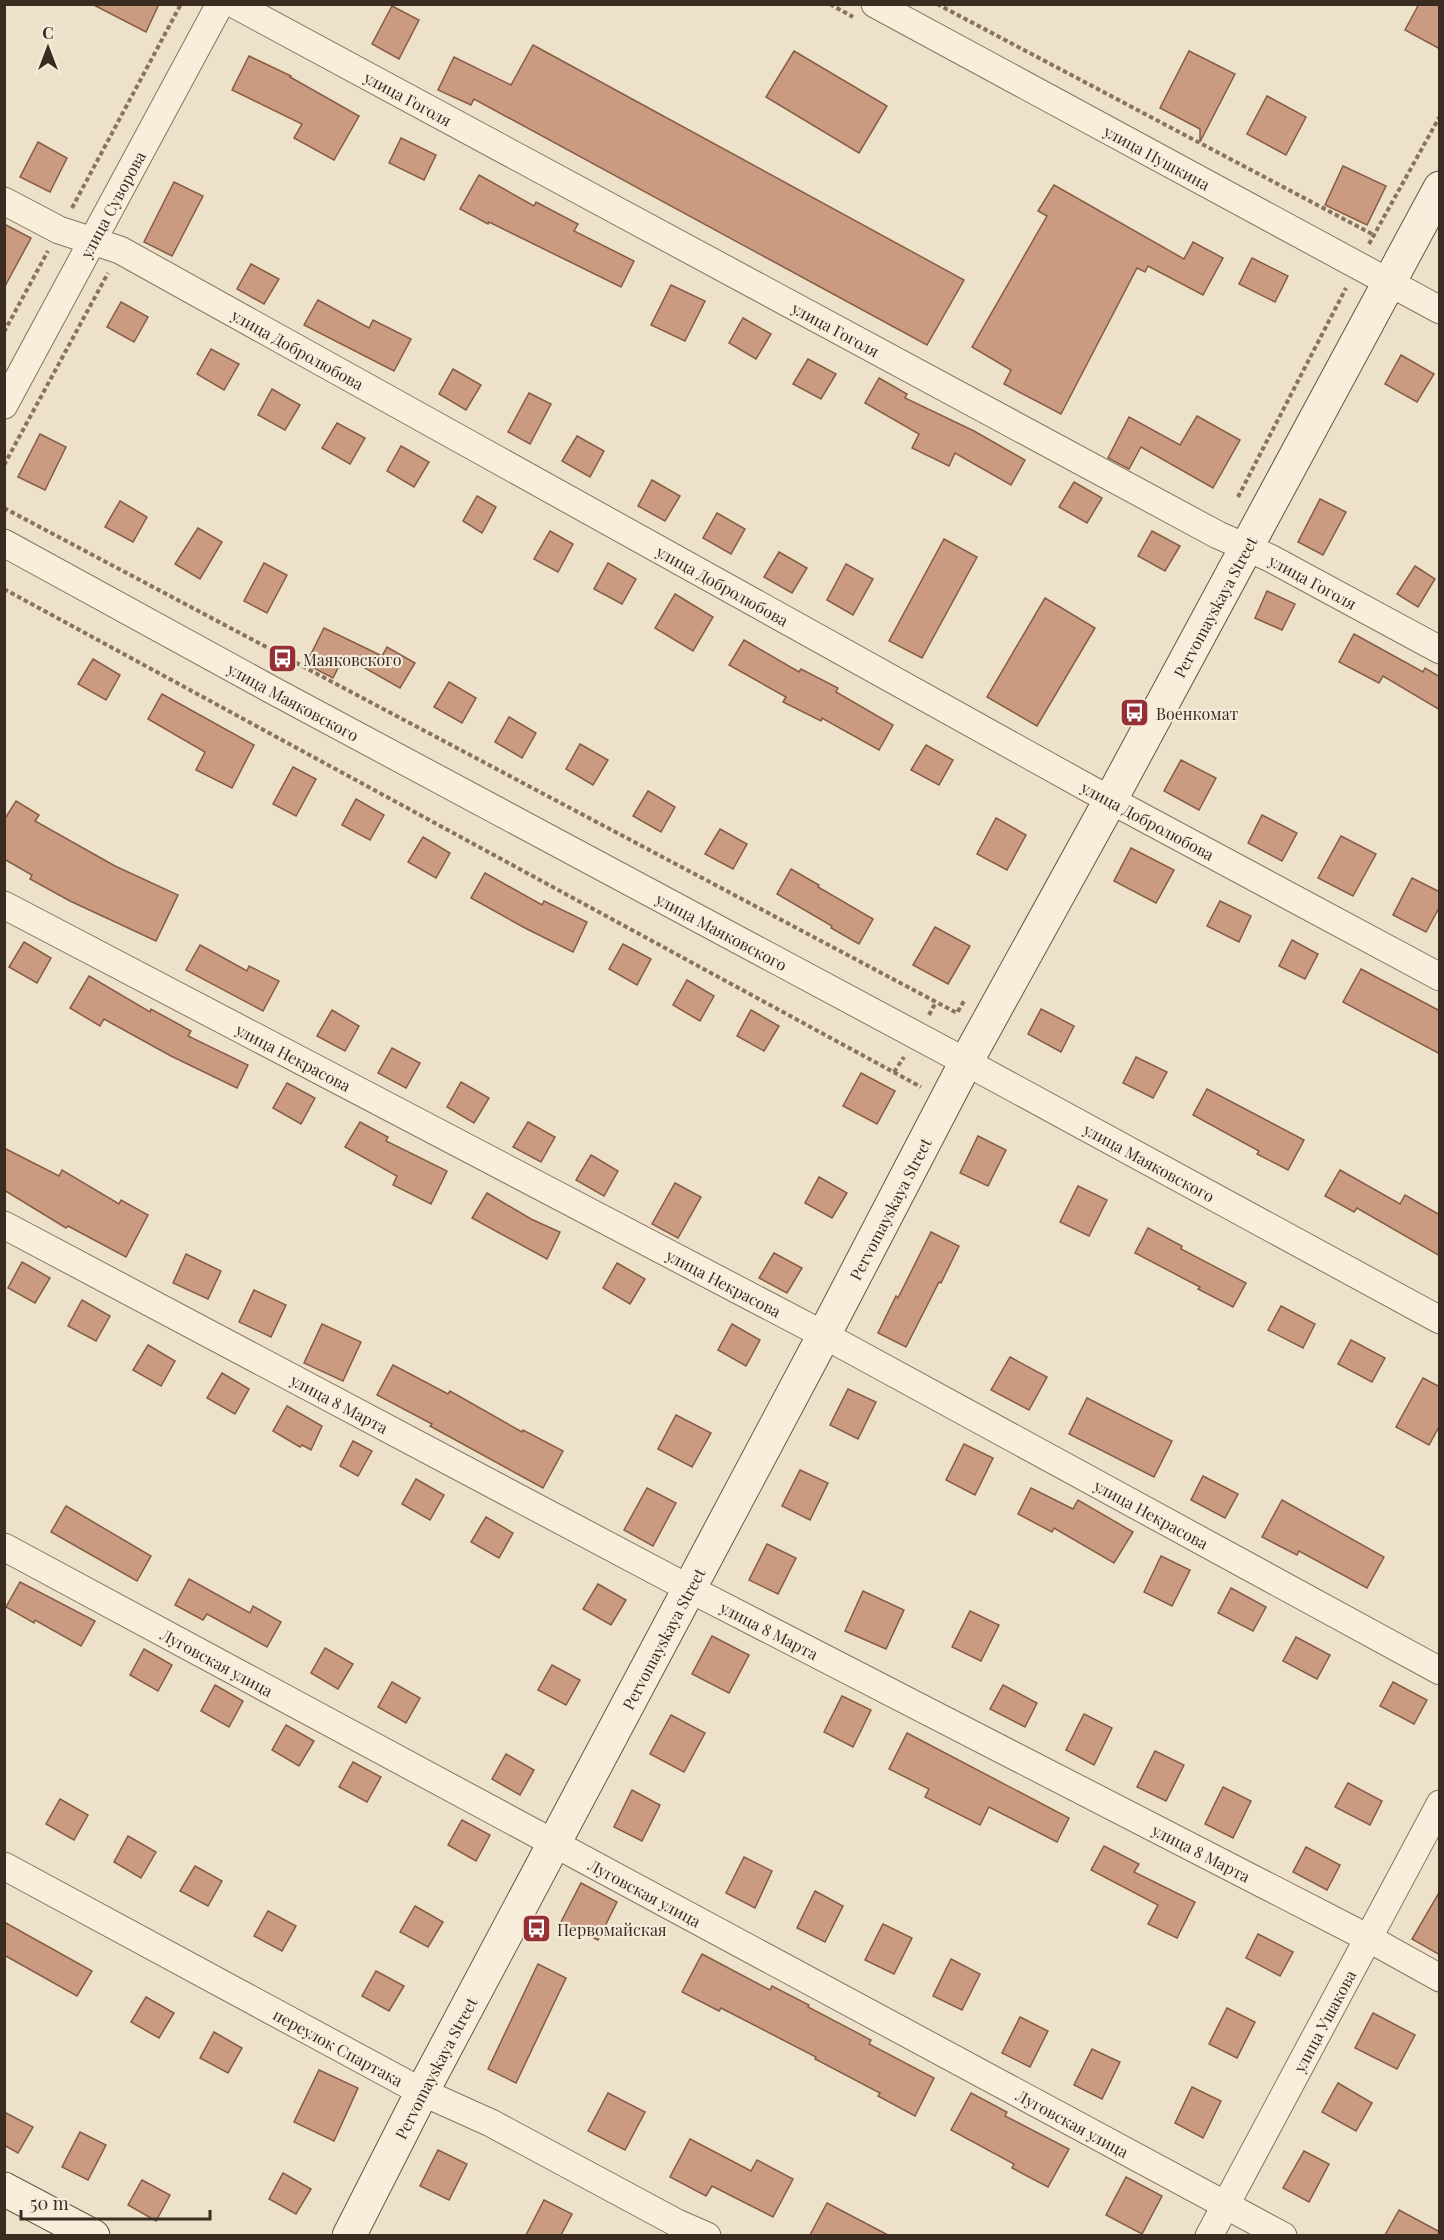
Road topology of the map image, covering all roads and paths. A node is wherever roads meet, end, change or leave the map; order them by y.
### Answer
1 (181, 4) edge
2 (220, 4) edge
3 (234, 4) edge
4 (875, 4) edge
5 (937, 4) edge
6 (1440, 188) edge
7 (4, 201) edge
8 (59, 230) junction
9 (1374, 235) dead end
10 (93, 241) junction
11 (1388, 282) junction
12 (1440, 310) edge
13 (4, 332) edge
14 (4, 405) edge
15 (4, 543) edge
16 (1245, 547) junction
17 (4, 589) edge
18 (1440, 650) edge
19 (1111, 799) junction
20 (4, 905) edge
21 (1440, 976) edge
22 (966, 1062) junction
23 (946, 1100) junction
24 (4, 1225) edge
25 (1440, 1320) edge
26 (824, 1335) junction
27 (4, 1547) edge
28 (690, 1589) junction
29 (1440, 1671) edge
30 (1440, 1804) edge
31 (554, 1843) junction
32 (4, 1866) edge
33 (1368, 1938) junction
34 (1440, 1978) edge
35 (422, 2092) junction
36 (4, 2189) edge
37 (1224, 2204) junction
38 (93, 2235) edge
39 (348, 2235) edge
40 (706, 2235) edge
41 (1209, 2235) edge
42 (1284, 2235) edge

1 - 8 path
2 - 10 street, улица Суворова
3 - 16 street, улица Гоголя
4 - 11 street, улица Пушкина
5 - 9 path
6 - 11 street, Pervomayskaya Street
7 - 8 street, улица Добролюбова
8 - 10 street, улица Добролюбова
8 - 13 path
10 - 14 street, улица Суворова
10 - 19 street, улица Добролюбова
11 - 12 street, улица Пушкина
11 - 16 street, Pervomayskaya Street
15 - 22 street, улица Маяковского
16 - 18 street, улица Гоголя
16 - 19 street, Pervomayskaya Street
17 - 23 path
19 - 21 street, улица Добролюбова
19 - 22 street, Pervomayskaya Street
20 - 26 street, улица Некрасова
22 - 23 street, Pervomayskaya Street
22 - 25 street, улица Маяковского
23 - 26 street, Pervomayskaya Street
24 - 28 street, улица 8 Марта
26 - 28 street, Pervomayskaya Street
26 - 29 street, улица Некрасова
27 - 31 street, Луговская улица
28 - 31 street, Pervomayskaya Street
28 - 33 street, улица 8 Марта
30 - 33 street, улица Ушакова
31 - 35 street, Pervomayskaya Street
31 - 37 street, Луговская улица
32 - 35 street, переулок Спартака
33 - 34 street, улица 8 Марта
33 - 37 street, улица Ушакова
35 - 39 street, Pervomayskaya Street
35 - 40 street, переулок Спартака
36 - 38 street
37 - 41 street, улица Ушакова
37 - 42 street, Луговская улица

